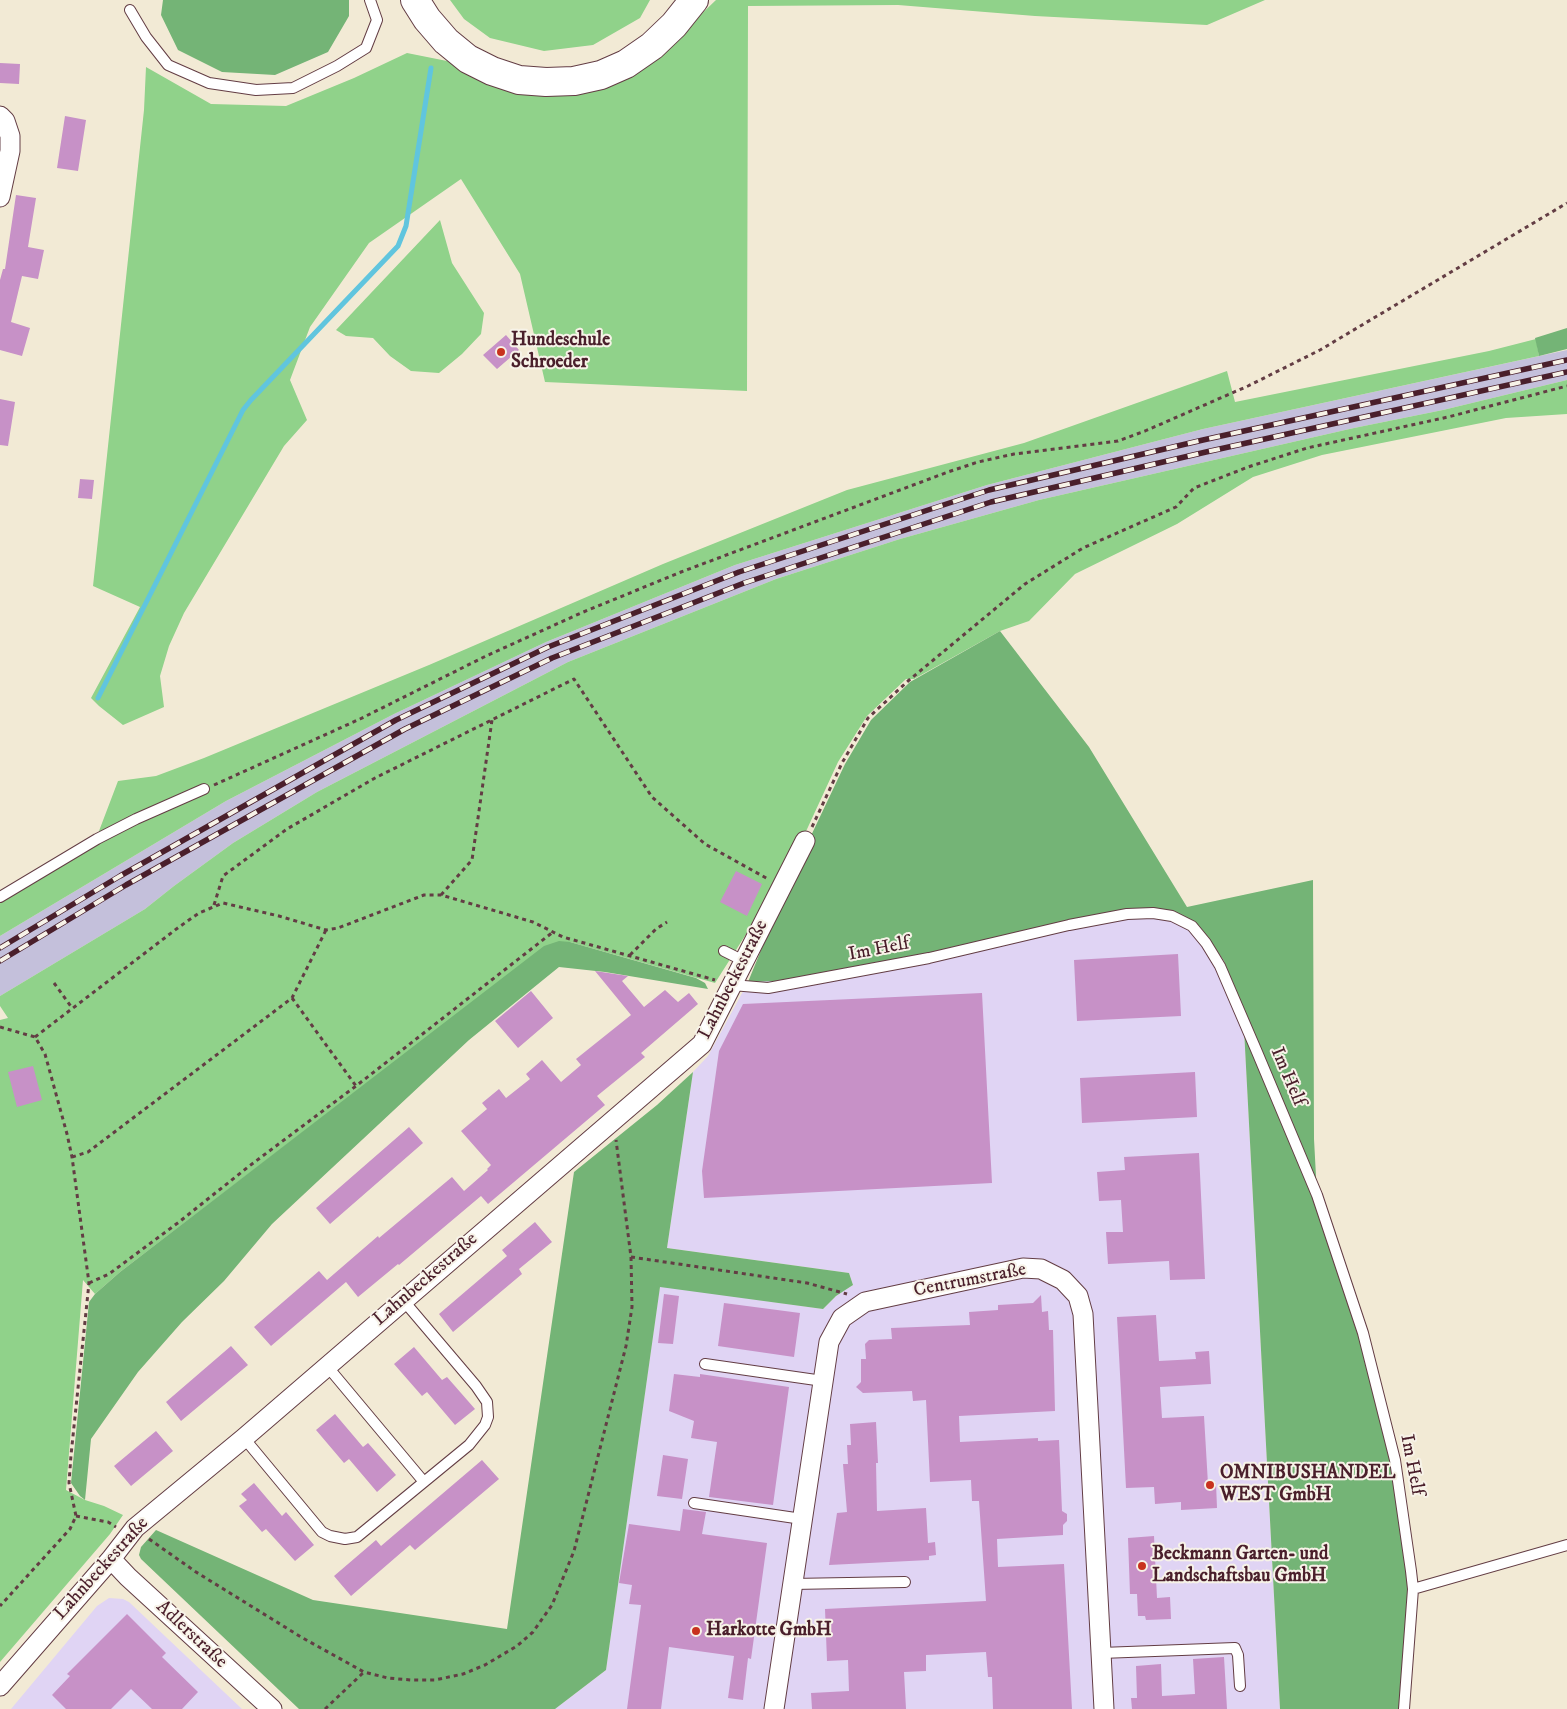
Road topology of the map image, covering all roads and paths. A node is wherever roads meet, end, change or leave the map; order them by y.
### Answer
1 (370, 0) edge
2 (414, 0) edge
3 (436, 0) edge
4 (669, 0) edge
5 (694, 0) edge
6 (130, 10) dead end
7 (0, 116) edge
8 (0, 197) edge
9 (1567, 202) edge
10 (1567, 386) edge
11 (492, 720) junction
12 (204, 789) joint
13 (805, 841) joint
14 (782, 887) junction
15 (441, 895) junction
16 (0, 897) edge
17 (214, 906) junction
18 (666, 922) dead end
19 (326, 930) junction
20 (553, 932) junction
21 (724, 951) dead end
22 (630, 955) junction
23 (744, 961) junction
24 (54, 983) dead end
25 (732, 985) junction
26 (292, 998) junction
27 (72, 1008) junction
28 (0, 1028) edge
29 (35, 1037) junction
30 (356, 1086) junction
31 (613, 1120) junction
32 (72, 1157) junction
33 (631, 1257) junction
34 (89, 1283) junction
35 (403, 1300) junction
36 (865, 1302) junction
37 (705, 1364) dead end
38 (328, 1366) junction
39 (824, 1381) junction
40 (244, 1438) junction
41 (424, 1482) junction
42 (694, 1503) dead end
43 (76, 1516) junction
44 (802, 1519) junction
45 (131, 1533) junction
46 (1567, 1544) edge
47 (110, 1559) junction
48 (905, 1582) dead end
49 (792, 1584) junction
50 (1413, 1589) junction
51 (0, 1606) edge
52 (1101, 1653) junction
53 (364, 1672) junction
54 (0, 1686) edge
55 (1240, 1686) dead end
56 (272, 1709) edge
57 (325, 1709) edge
58 (774, 1709) edge
59 (1104, 1709) edge
60 (1404, 1709) edge

1 - 6 lane
2 - 5 highway
3 - 4 highway
7 - 8 street
9 - 12 path
10 - 13 path
11 - 14 path
11 - 15 path
11 - 17 path
12 - 16 lane
13 - 14 street, Lahnbeckestraße
14 - 23 street, Lahnbeckestraße
15 - 19 path
15 - 20 path
17 - 19 path
17 - 27 path
18 - 22 path
19 - 26 path
20 - 22 path
20 - 30 path
21 - 23 lane
22 - 25 path
23 - 25 street, Lahnbeckestraße
24 - 27 path
25 - 31 street, Lahnbeckestraße
25 - 50 lane, Im Helf
26 - 30 path
26 - 32 path
27 - 29 path
28 - 29 path
29 - 32 path
30 - 34 path
31 - 33 path
31 - 35 street, Lahnbeckestraße
32 - 34 path
33 - 36 path
33 - 53 path
34 - 43 path
35 - 38 street, Lahnbeckestraße
35 - 41 lane
36 - 39 street, Centrumstraße
36 - 52 street, Centrumstraße
37 - 39 lane
38 - 40 street, Lahnbeckestraße
38 - 41 lane
39 - 44 street, Centrumstraße
40 - 41 lane
40 - 45 street, Lahnbeckestraße
42 - 44 lane
43 - 45 path
43 - 51 path
44 - 49 street, Centrumstraße
45 - 47 street, Lahnbeckestraße
45 - 53 path
46 - 50 lane
47 - 54 street, Lahnbeckestraße
47 - 56 street, Adlerstraße
48 - 49 lane
49 - 58 street, Centrumstraße
50 - 60 lane, Im Helf
52 - 55 lane
52 - 59 street, Centrumstraße
53 - 57 path

